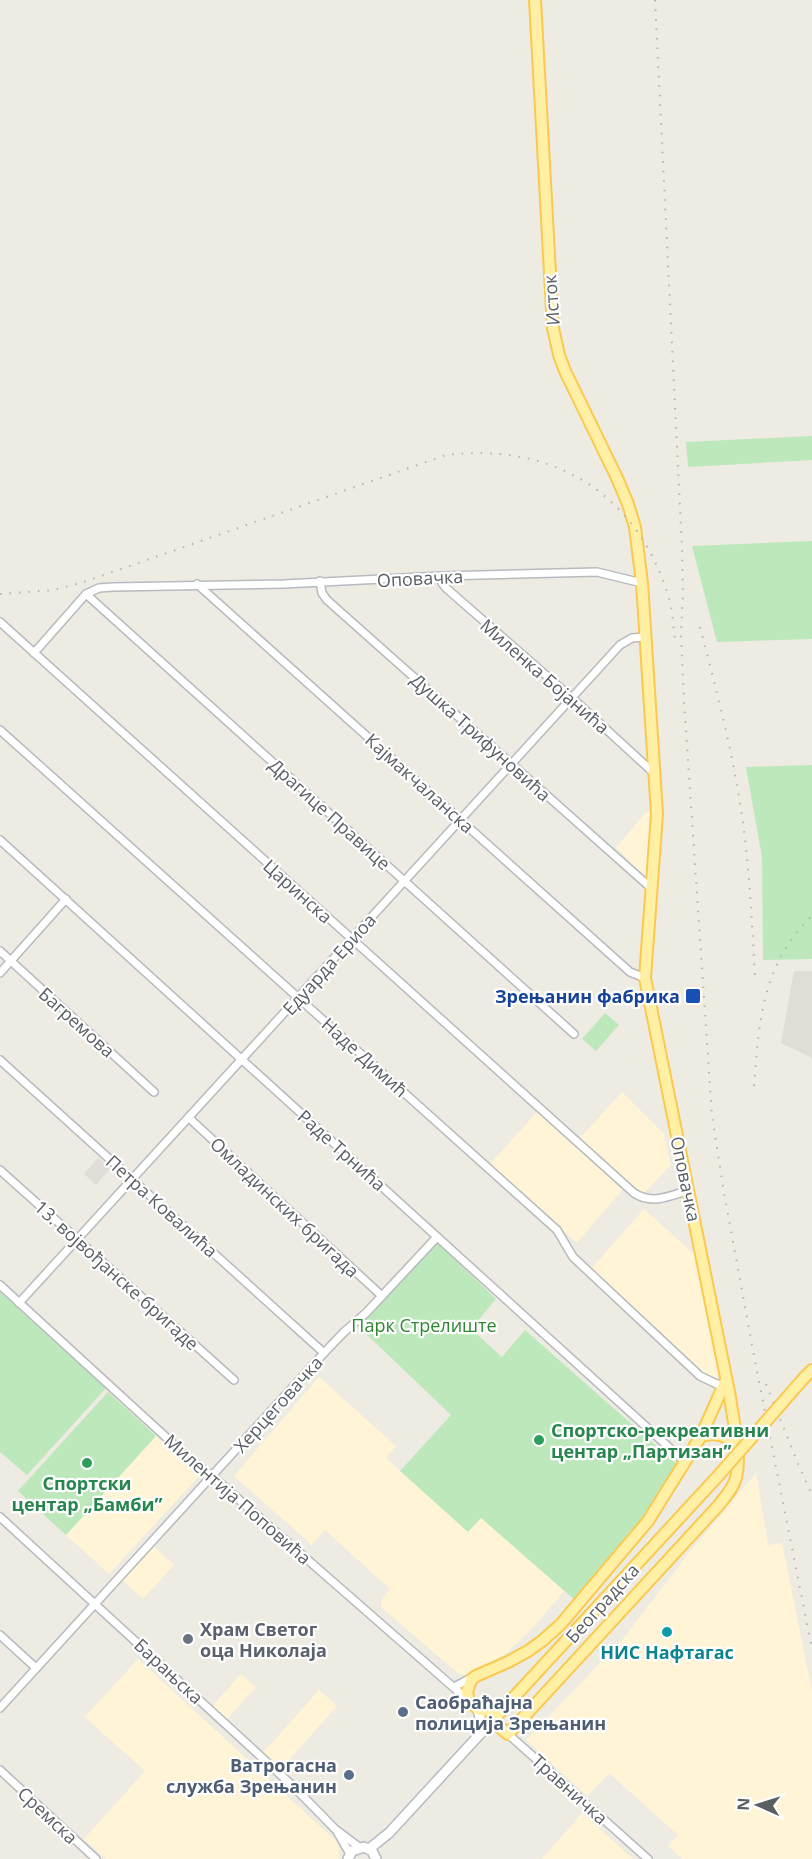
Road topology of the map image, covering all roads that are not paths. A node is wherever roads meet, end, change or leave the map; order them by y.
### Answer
1 (535, 0) edge
2 (441, 576) junction
3 (320, 582) junction
4 (642, 583) junction
5 (197, 584) junction
6 (86, 594) junction
7 (0, 622) edge
8 (645, 637) junction
9 (34, 653) junction
10 (572, 698) junction
11 (0, 730) edge
12 (511, 764) junction
13 (655, 774) junction
14 (460, 820) junction
15 (0, 840) edge
16 (405, 881) junction
17 (651, 888) junction
18 (66, 899) junction
19 (352, 939) junction
20 (0, 951) edge
21 (11, 961) junction
22 (0, 973) edge
23 (645, 978) junction
24 (298, 998) junction
25 (574, 1034) dead end
26 (242, 1059) junction
27 (0, 1060) edge
28 (154, 1092) dead end
29 (189, 1118) junction
30 (0, 1170) edge
31 (132, 1180) junction
32 (689, 1190) junction
33 (437, 1237) junction
34 (78, 1240) junction
35 (0, 1286) edge
36 (381, 1296) junction
37 (19, 1304) junction
38 (324, 1353) junction
39 (808, 1374) edge
40 (234, 1380) dead end
41 (725, 1383) junction
42 (702, 1436) junction
43 (736, 1444) junction
44 (684, 1461) junction
45 (212, 1476) junction
46 (0, 1517) edge
47 (96, 1604) junction
48 (0, 1635) edge
49 (36, 1668) junction
50 (474, 1677) junction
51 (454, 1687) junction
52 (474, 1705) junction
53 (0, 1708) edge
54 (501, 1712) junction
55 (492, 1721) junction
56 (480, 1734) junction
57 (508, 1734) junction
58 (0, 1770) edge
59 (335, 1829) junction
60 (370, 1852) edge
61 (349, 1856) edge
62 (96, 1859) edge
63 (648, 1859) edge

1 - 4 main road, Исток
2 - 3 street, Оповачка
2 - 4 street, Оповачка
2 - 10 street, Миленка Бојанића
3 - 5 street, Оповачка
3 - 12 street, Душка Трифуновића
4 - 8 main road, Исток
5 - 6 street, Оповачка
5 - 14 street, Кајмакчаланска
6 - 9 street
6 - 16 street, Драгице Правице
7 - 9 street, Царинска
8 - 10 street, Едуарда Ериоа
8 - 13 main road, Исток
9 - 19 street, Царинска
10 - 12 street, Едуарда Ериоа
10 - 13 street, Миленка Бојанића
11 - 24 street, Наде Димић
12 - 14 street, Едуарда Ериоа
12 - 17 street, Душка Трифуновића
13 - 17 main road, Оповачка
14 - 16 street, Едуарда Ериоа
14 - 23 street, Кајмакчаланска
15 - 18 street, Раде Трнића
16 - 19 street, Едуарда Ериоа
16 - 25 street, Драгице Правице
17 - 23 main road, Оповачка
18 - 21 street
18 - 26 street, Раде Трнића
19 - 24 street, Едуарда Ериоа
19 - 32 street, Царинска
20 - 21 street, Багремова
21 - 22 street
21 - 28 street, Багремова
23 - 32 main road, Оповачка
24 - 26 street, Едуарда Ериоа
24 - 41 street, Наде Димић
26 - 29 street, Едуарда Ериоа
26 - 33 street, Раде Трнића
27 - 31 street, Петра Ковалића
29 - 31 street, Едуарда Ериоа
29 - 36 street, Омладинских бригада
30 - 34 street, 13. војвођанске бригаде
31 - 34 street, Едуарда Ериоа
31 - 38 street, Петра Ковалића
32 - 41 main road, Оповачка
33 - 36 street, Херцеговачка
33 - 44 street, Раде Трнића
34 - 37 street, Едуарда Ериоа
34 - 40 street, 13. војвођанске бригаде
35 - 37 street, Милентија Поповића
36 - 38 street, Херцеговачка
37 - 45 street, Милентија Поповића
38 - 45 street, Херцеговачка
39 - 54 main road, Београдска, bridge
41 - 42 main road
41 - 43 main road, Оповачка
42 - 43 main road
42 - 44 main road
43 - 57 main road, Оповачка
44 - 50 main road
45 - 47 street, Херцеговачка
45 - 51 street, Милентија Поповића
46 - 47 street, Барањска
47 - 49 street, Херцеговачка
47 - 59 street, Барањска
48 - 49 street
49 - 53 street, Херцеговачка
50 - 51 street
50 - 52 main road
51 - 52 street, Милентија Поповића
52 - 54 main road
52 - 56 main road
54 - 55 main road, Београдска
55 - 56 main road, Београдска
55 - 57 main road, Травничка
56 - 60 main road, Београдска
57 - 63 street, Травничка
58 - 62 street, Сремска
59 - 60 street, Барањска
59 - 61 street, Барањска
60 - 61 main road, Београдска

